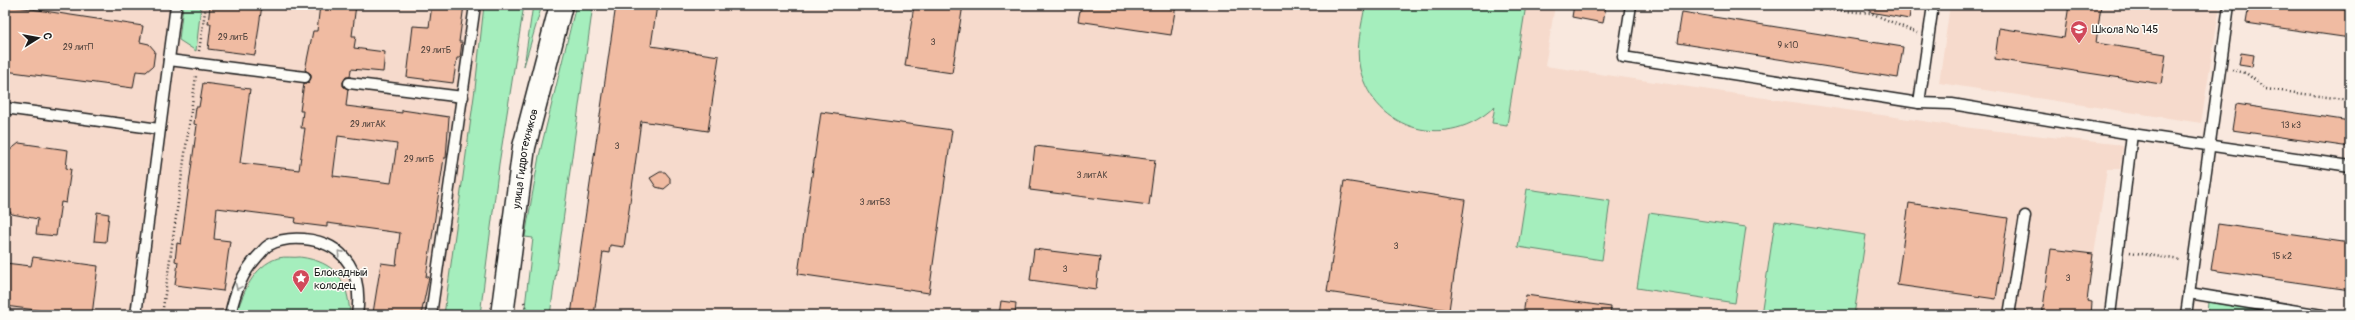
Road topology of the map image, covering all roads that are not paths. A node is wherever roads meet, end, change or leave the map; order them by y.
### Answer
1 (176, 5) edge
2 (475, 5) edge
3 (560, 5) edge
4 (1631, 5) edge
5 (1933, 5) edge
6 (2229, 5) edge
7 (169, 60) junction
8 (304, 77) dead end
9 (349, 83) dead end
10 (463, 98) junction
11 (1919, 103) junction
12 (5, 108) edge
13 (158, 129) junction
14 (2132, 134) junction
15 (2208, 145) junction
16 (2350, 166) edge
17 (2025, 216) dead end
18 (2189, 293) junction
19 (136, 315) edge
20 (230, 315) edge
21 (357, 315) edge
22 (431, 315) edge
23 (502, 315) edge
24 (2009, 315) edge
25 (2110, 315) edge
26 (2186, 315) edge
27 (2322, 315) edge

1 - 7 lane
2 - 10 lane
3 - 23 street, улица Гидротехников
4 - 11 lane
5 - 11 lane
6 - 15 lane
7 - 8 lane
7 - 13 lane
9 - 10 lane
10 - 22 lane
11 - 14 lane
12 - 13 lane
13 - 19 lane
14 - 15 lane
14 - 25 lane
15 - 16 lane
15 - 18 lane
17 - 24 lane
18 - 26 lane
18 - 27 lane
21 -> 20 lane

